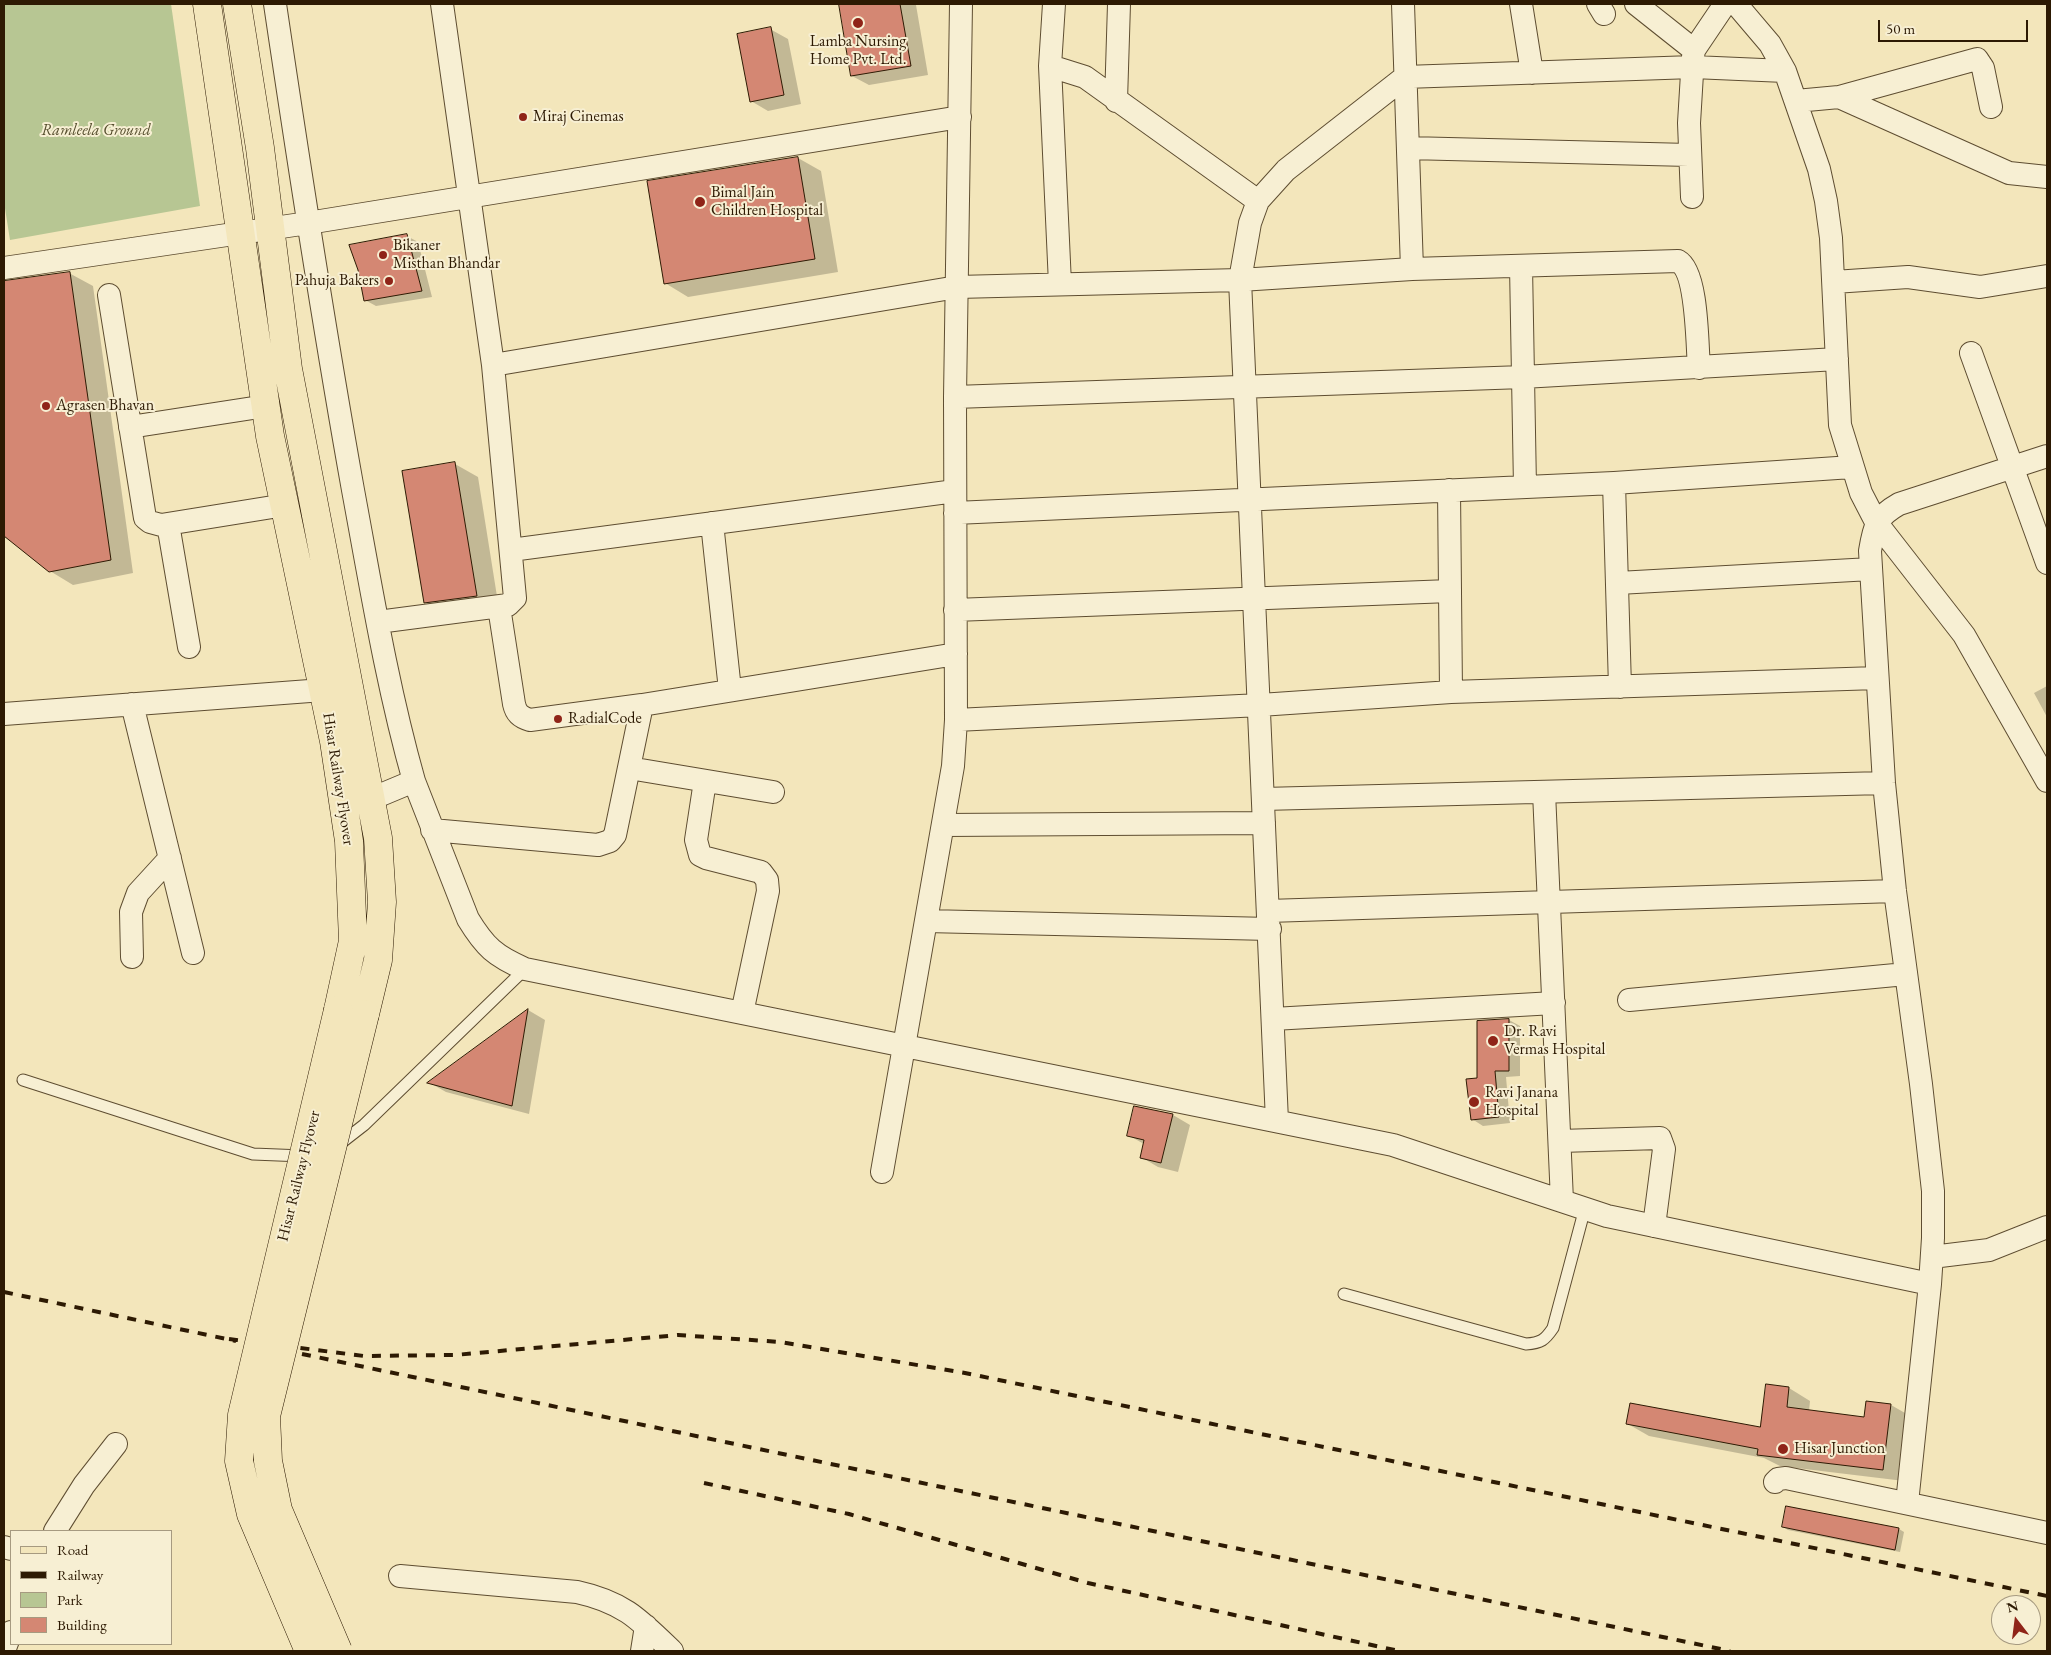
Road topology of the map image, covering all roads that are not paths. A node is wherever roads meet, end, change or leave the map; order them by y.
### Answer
1 (207, 4) edge
2 (237, 4) edge
3 (275, 4) edge
4 (442, 4) edge
5 (961, 4) edge
6 (1054, 4) edge
7 (1119, 4) edge
8 (1403, 4) edge
9 (1521, 4) edge
10 (1636, 4) edge
11 (1726, 4) edge
12 (1736, 4) edge
13 (1694, 58) junction
14 (1050, 66) junction
15 (1785, 71) junction
16 (1532, 73) junction
17 (1405, 77) junction
18 (1839, 97) junction
19 (1116, 101) junction
20 (1796, 101) junction
21 (1990, 107) dead end
22 (960, 117) junction
23 (1408, 148) junction
24 (1690, 155) junction
25 (2047, 177) edge
26 (469, 197) junction
27 (1692, 197) dead end
28 (1258, 200) junction
29 (308, 223) junction
30 (270, 229) junction
31 (240, 233) junction
32 (1522, 266) junction
33 (4, 268) edge
34 (1412, 269) junction
35 (2047, 276) edge
36 (1240, 280) junction
37 (1834, 282) junction
38 (1060, 284) junction
39 (957, 286) junction
40 (109, 295) dead end
41 (1971, 353) dead end
42 (1836, 359) junction
43 (493, 365) junction
44 (1699, 368) junction
45 (1522, 377) junction
46 (1245, 388) junction
47 (955, 397) junction
48 (266, 406) junction
49 (130, 427) junction
50 (2047, 456) edge
51 (1852, 467) junction
52 (2013, 467) junction
53 (1614, 483) junction
54 (1525, 487) junction
55 (1448, 490) junction
56 (955, 491) junction
57 (1250, 500) junction
58 (285, 505) junction
59 (955, 513) junction
60 (1876, 522) junction
61 (712, 523) junction
62 (168, 524) junction
63 (511, 550) junction
64 (2047, 563) edge
65 (1871, 569) junction
66 (1618, 583) junction
67 (1450, 591) junction
68 (1253, 599) junction
69 (499, 607) junction
70 (956, 610) junction
71 (378, 622) junction
72 (189, 647) dead end
73 (956, 654) junction
74 (1877, 678) junction
75 (1620, 687) junction
76 (323, 690) junction
77 (730, 690) junction
78 (1451, 692) junction
79 (132, 704) junction
80 (642, 704) junction
81 (1260, 706) junction
82 (4, 714) edge
83 (956, 720) junction
84 (629, 768) junction
85 (2045, 771) edge
86 (414, 781) junction
87 (705, 781) junction
88 (1884, 783) junction
89 (774, 792) dead end
90 (1544, 792) junction
91 (371, 799) junction
92 (1263, 799) junction
93 (1264, 823) junction
94 (944, 825) junction
95 (432, 830) junction
96 (170, 858) junction
97 (1895, 891) junction
98 (1550, 902) junction
99 (926, 920) junction
100 (1269, 920) junction
101 (193, 953) dead end
102 (132, 957) dead end
103 (525, 969) junction
104 (1906, 974) junction
105 (1629, 1000) dead end
106 (1554, 1003) junction
107 (742, 1013) junction
108 (1273, 1019) junction
109 (905, 1045) junction
110 (23, 1080) dead end
111 (1278, 1121) junction
112 (1560, 1141) junction
113 (882, 1172) dead end
114 (1562, 1201) junction
115 (1584, 1208) junction
116 (1654, 1226) junction
117 (2047, 1227) edge
118 (1932, 1257) junction
119 (1930, 1284) junction
120 (1344, 1294) dead end
121 (116, 1444) dead end
122 (1775, 1482) dead end
123 (1906, 1503) junction
124 (56, 1530) edge
125 (2047, 1533) edge
126 (400, 1576) dead end
127 (646, 1626) junction
128 (10, 1635) edge
129 (4, 1651) edge
130 (309, 1651) edge
131 (338, 1651) edge
132 (642, 1651) edge
133 (672, 1651) edge

1 - 31 main road, Hisar Railway Flyover
2 - 30 main road, Hisar Railway Flyover
3 - 29 street
4 - 26 street
5 - 22 street
6 - 14 street
7 - 19 street
8 - 17 street
9 - 16 street
10 - 13 street
11 - 13 street
12 - 15 street
13 - 15 street
13 - 16 street
13 - 24 street
14 - 19 street
14 - 38 street
15 - 20 street
16 - 17 street
17 - 23 street
17 - 28 street
18 - 20 street
18 - 21 street
18 - 25 street
19 - 28 street
20 - 37 street
22 - 26 street
22 - 39 street
23 - 24 street
23 - 34 street
24 - 27 street
26 - 29 street
26 - 43 street
28 - 36 street
29 - 30 street
29 - 71 street
30 - 31 street
30 - 91 main road, Hisar Railway Flyover
31 - 33 street
31 - 48 main road, Hisar Railway Flyover
32 - 34 street
32 - 44 street
32 - 45 street
34 - 36 street
35 - 37 street
36 - 38 street
36 - 46 street
37 - 42 street
38 - 39 street
39 - 43 street
39 - 47 street
40 - 49 street
41 - 52 street
42 - 44 street
42 - 51 street
43 - 63 street
44 - 45 street
45 - 46 street
45 - 54 street
46 - 47 street
46 - 57 street
47 - 56 street
48 - 49 street
48 - 58 main road, Hisar Railway Flyover
49 - 62 street
50 - 52 street
51 - 53 street
51 - 60 street
52 - 60 street
52 - 64 street
53 - 54 street
53 - 66 street
54 - 55 street
55 - 57 street
55 - 67 street
56 - 59 street
56 - 61 street
57 - 59 street
57 - 68 street
58 - 62 street
58 - 76 main road, Hisar Railway Flyover
59 - 70 street
60 - 65 street
60 - 85 street
61 - 63 street
61 - 77 street
62 - 72 street
63 - 69 street
65 - 66 street
65 - 74 street
66 - 75 street
67 - 68 street
67 - 78 street
68 - 70 street
68 - 81 street
69 - 71 street
69 - 80 street
70 - 73 street
71 - 86 street
73 - 77 street
73 - 83 street
74 - 75 street
74 - 88 street
75 - 78 street
76 - 79 street
76 - 130 main road, Hisar Railway Flyover, bridge
77 - 80 street
78 - 81 street
79 - 82 street
79 - 96 street
80 - 84 street
81 - 83 street
81 - 92 street
83 - 94 street
84 - 87 street
84 - 95 street
86 - 91 street
86 - 95 street
87 - 89 street
87 - 107 street
88 - 90 street
88 - 97 street
90 - 92 street
90 - 98 street
91 - 131 main road, Hisar Railway Flyover, bridge
92 - 93 street
93 - 94 street
93 - 100 street
94 - 99 street
95 - 103 street
96 - 101 street
96 - 102 street
97 - 98 street
97 - 104 street
98 - 100 street
98 - 106 street
99 - 100 street
99 - 109 street
100 - 108 street
103 - 107 street
103 - 110 lane
104 - 105 street
104 - 118 street
106 - 108 street
106 - 112 street
107 - 109 street
108 - 111 street
109 - 111 street
109 - 113 street
111 - 114 street
112 - 114 street
112 - 116 street
114 - 115 street
115 - 116 street
115 - 120 lane
116 - 119 street
117 - 118 street
118 - 119 street
119 - 123 street
121 - 124 street
122 - 123 street
123 - 125 street
126 - 127 street
127 - 132 street
127 - 133 street
128 - 129 street

